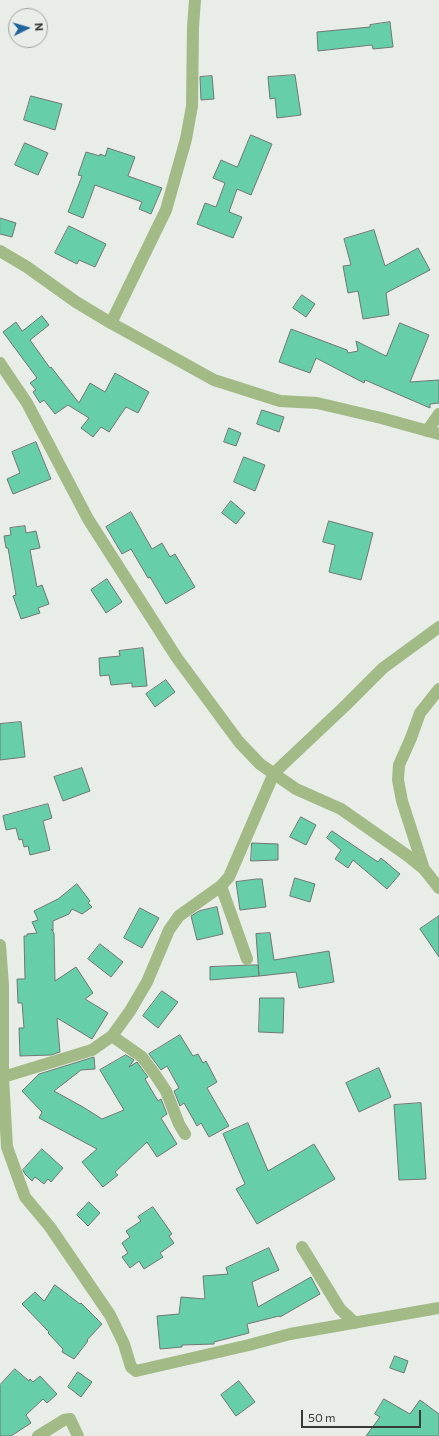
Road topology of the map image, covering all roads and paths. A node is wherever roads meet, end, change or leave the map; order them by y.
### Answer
1 (195, 0) edge
2 (0, 251) edge
3 (111, 324) junction
4 (0, 363) edge
5 (439, 414) edge
6 (427, 431) junction
7 (439, 434) edge
8 (439, 627) edge
9 (439, 689) edge
10 (274, 773) junction
11 (424, 869) junction
12 (221, 886) junction
13 (439, 888) edge
14 (0, 945) edge
15 (247, 959) dead end
16 (112, 1036) junction
17 (2, 1078) edge
18 (185, 1134) dead end
19 (302, 1247) dead end
20 (439, 1308) edge
21 (356, 1323) junction
22 (38, 1436) edge
23 (78, 1436) edge

1 - 3 street
2 - 3 street
3 - 6 street
4 - 10 street
5 - 6 street
6 - 7 street
8 - 10 street
9 - 11 street
10 - 11 street
10 - 12 street
11 - 13 street
12 - 15 street
12 - 16 street
14 - 17 street
16 - 17 street
16 - 18 street
17 - 21 street
19 - 21 street
20 - 21 street
22 - 23 street

